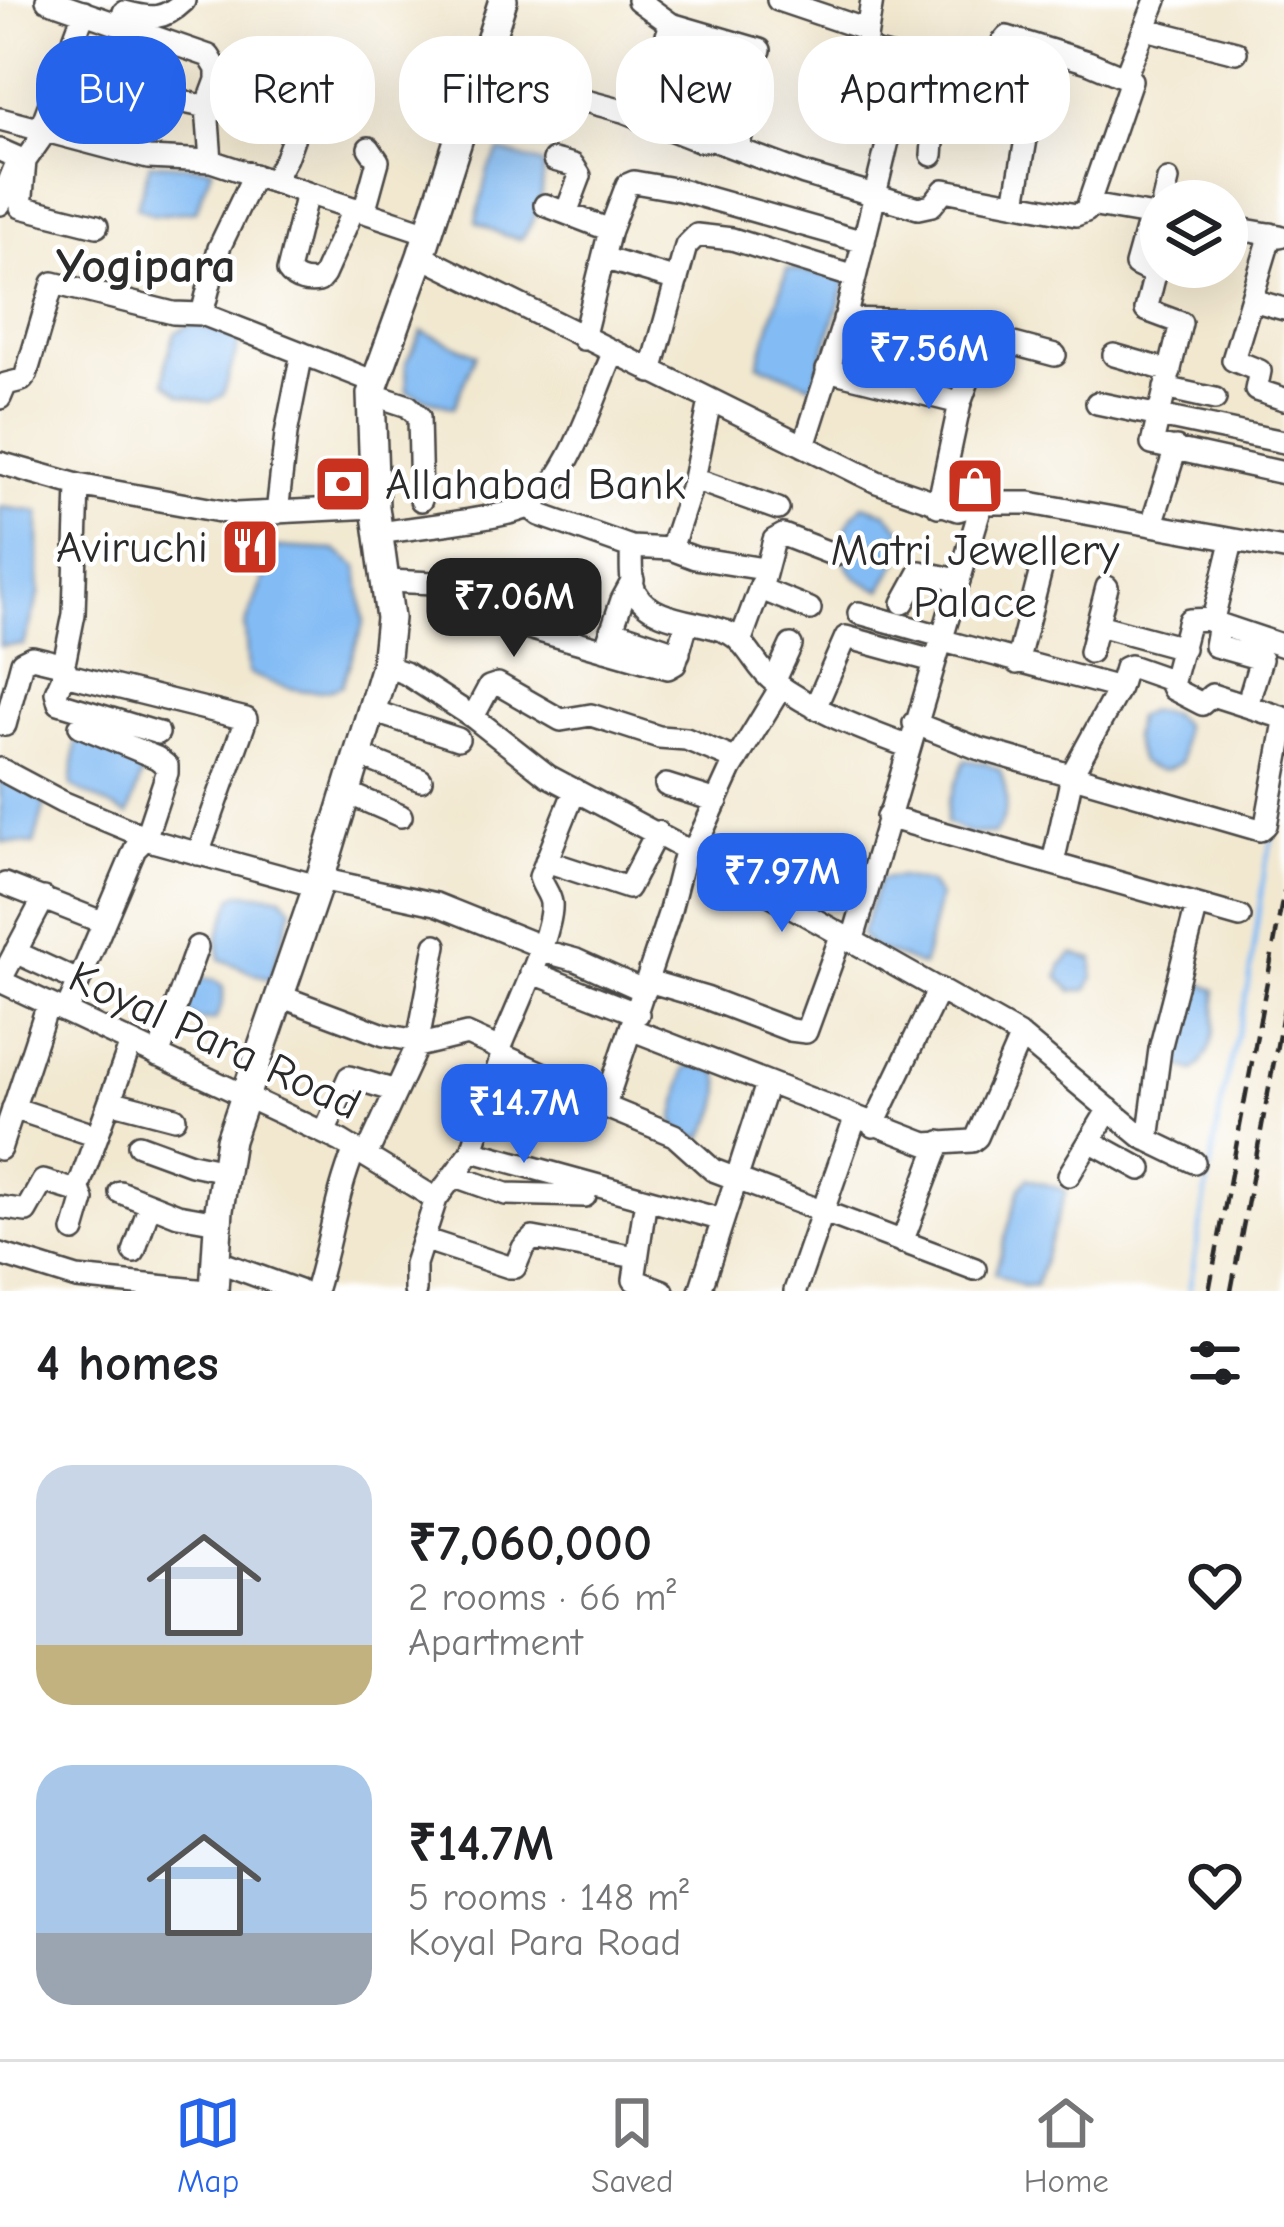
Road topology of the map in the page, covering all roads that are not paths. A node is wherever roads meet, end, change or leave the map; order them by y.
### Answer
1 (47, 0) edge
2 (503, 0) edge
3 (638, 0) edge
4 (778, 0) edge
5 (872, 0) edge
6 (1156, 0) edge
7 (184, 1) edge
8 (80, 6) edge
9 (671, 24) junction
10 (1146, 29) junction
11 (867, 30) junction
12 (71, 36) edge
13 (492, 36) edge
14 (667, 36) edge
15 (712, 36) edge
16 (866, 36) edge
17 (1237, 52) dead end
18 (1070, 56) edge
19 (210, 58) edge
20 (1124, 77) junction
21 (210, 99) edge
22 (186, 102) edge
23 (207, 107) junction
24 (210, 107) edge
25 (0, 119) edge
26 (36, 129) edge
27 (94, 144) edge
28 (289, 144) edge
29 (457, 144) edge
30 (724, 144) edge
31 (739, 144) edge
32 (887, 144) edge
33 (933, 144) edge
34 (1025, 144) edge
35 (369, 148) dead end
36 (738, 149) junction
37 (932, 155) dead end
38 (15, 157) edge
39 (554, 160) dead end
40 (211, 161) junction
41 (263, 178) junction
42 (307, 193) junction
43 (874, 196) junction
44 (1015, 202) junction
45 (0, 204) edge
46 (1090, 205) junction
47 (1140, 206) edge
48 (359, 210) junction
49 (98, 226) dead end
50 (610, 230) junction
51 (1248, 230) edge
52 (1278, 235) edge
53 (864, 242) junction
54 (425, 245) junction
55 (603, 258) junction
56 (855, 277) junction
57 (677, 280) junction
58 (1152, 288) edge
59 (1252, 300) junction
60 (1283, 306) edge
61 (202, 314) junction
62 (844, 319) junction
63 (984, 337) junction
64 (583, 339) junction
65 (302, 353) junction
66 (613, 354) junction
67 (1054, 355) dead end
68 (1114, 356) dead end
69 (827, 370) junction
70 (651, 372) junction
71 (1167, 379) junction
72 (373, 388) junction
73 (0, 398) edge
74 (1215, 399) dead end
75 (1284, 399) edge
76 (710, 401) junction
77 (960, 403) junction
78 (1097, 403) dead end
79 (1157, 418) junction
80 (1284, 442) edge
81 (804, 446) junction
82 (1176, 448) junction
83 (0, 463) edge
84 (1284, 473) edge
85 (694, 479) junction
86 (78, 485) junction
87 (421, 500) dead end
88 (982, 503) junction
89 (527, 506) junction
90 (938, 506) junction
91 (778, 509) dead end
92 (277, 514) junction
93 (377, 520) junction
94 (1152, 524) junction
95 (1232, 542) junction
96 (631, 547) junction
97 (671, 549) junction
98 (1284, 549) edge
99 (836, 554) dead end
100 (1042, 566) dead end
101 (762, 577) junction
102 (633, 580) junction
103 (958, 580) junction
104 (386, 581) junction
105 (1108, 586) dead end
106 (903, 603) dead end
107 (810, 609) dead end
108 (860, 613) dead end
109 (687, 623) junction
110 (1214, 623) junction
111 (1098, 625) junction
112 (608, 640) junction
113 (740, 642) junction
114 (791, 645) dead end
115 (938, 646) junction
116 (1284, 646) edge
117 (1183, 648) junction
118 (1090, 652) dead end
119 (1017, 664) junction
120 (385, 666) junction
121 (64, 667) junction
122 (1170, 682) junction
123 (778, 684) junction
124 (1120, 688) junction
125 (1246, 706) junction
126 (815, 708) junction
127 (372, 711) junction
128 (473, 717) junction
129 (1284, 718) edge
130 (914, 723) junction
131 (0, 724) edge
132 (80, 727) dead end
133 (1284, 727) edge
134 (158, 733) dead end
135 (458, 739) dead end
136 (908, 746) junction
137 (359, 755) junction
138 (737, 760) junction
139 (0, 769) edge
140 (1073, 772) junction
141 (421, 780) dead end
142 (666, 785) dead end
143 (575, 790) junction
144 (348, 793) junction
145 (717, 801) junction
146 (401, 816) dead end
147 (886, 817) junction
148 (657, 832) junction
149 (146, 838) junction
150 (689, 850) junction
151 (198, 854) junction
152 (546, 861) junction
153 (1053, 863) junction
154 (319, 883) junction
155 (5, 884) dead end
156 (44, 898) junction
157 (1197, 905) junction
158 (1240, 917) dead end
159 (103, 922) junction
160 (846, 939) junction
161 (436, 945) dead end
162 (197, 947) dead end
163 (15, 952) junction
164 (537, 956) junction
165 (0, 981) edge
166 (77, 981) junction
167 (646, 986) junction
168 (939, 989) junction
169 (280, 996) junction
170 (57, 1008) junction
171 (635, 1022) junction
172 (1021, 1036) junction
173 (131, 1043) junction
174 (418, 1044) junction
175 (501, 1052) junction
176 (158, 1056) junction
177 (767, 1084) junction
178 (396, 1091) junction
179 (245, 1096) junction
180 (110, 1101) junction
181 (606, 1102) junction
182 (14, 1108) junction
183 (1109, 1109) junction
184 (175, 1118) dead end
185 (864, 1123) junction
186 (324, 1132) junction
187 (97, 1136) junction
188 (1148, 1140) junction
189 (1090, 1141) junction
190 (940, 1142) junction
191 (139, 1145) dead end
192 (0, 1149) edge
193 (472, 1151) junction
194 (361, 1153) junction
195 (1194, 1162) dead end
196 (1142, 1169) dead end
197 (225, 1171) junction
198 (454, 1175) junction
199 (1069, 1175) dead end
200 (734, 1177) junction
201 (76, 1191) junction
202 (120, 1192) dead end
203 (586, 1196) dead end
204 (436, 1199) junction
205 (150, 1204) junction
206 (0, 1207) edge
207 (644, 1212) dead end
208 (823, 1213) junction
209 (723, 1220) junction
210 (218, 1222) junction
211 (74, 1231) dead end
212 (423, 1239) junction
213 (902, 1242) junction
214 (134, 1252) dead end
215 (0, 1253) edge
216 (636, 1257) junction
217 (214, 1260) junction
218 (975, 1269) dead end
219 (210, 1291) edge
220 (299, 1291) edge
221 (315, 1291) edge
222 (415, 1291) edge
223 (663, 1291) edge
224 (700, 1291) edge
225 (795, 1291) edge

1 - 8 street
2 - 13 main road
3 - 9 street
4 - 11 street
5 - 11 street
6 - 10 street
7 - 8 street
8 - 12 street
8 - 19 street
9 - 14 street
9 - 15 street
10 - 17 street
10 - 20 street
11 - 16 street
18 - 20 street
20 - 46 street
21 - 23 street
22 - 23 street
23 - 24 street
23 - 40 street
25 - 26 street
27 - 40 street
28 - 41 street
29 - 54 main road
30 - 36 street
31 - 36 street
32 - 43 street
33 - 37 street
34 - 44 street
35 - 48 street
36 - 43 street
38 - 45 street
38 - 49 street
39 - 50 street
40 - 41 street
41 - 42 street
41 - 61 street
42 - 48 street
42 - 48 street
43 - 44 street
43 - 53 street
44 - 46 street
46 - 47 street
48 - 54 street
50 - 53 street
50 - 55 street
51 - 52 street
52 - 59 street
53 - 56 street
54 - 64 street
54 - 72 main road
55 - 57 street
55 - 64 street
56 - 57 street
56 - 62 street
57 - 70 street
58 - 71 street
59 - 60 street
59 - 75 street
61 - 65 street
61 - 73 street
62 - 63 street
62 - 69 street
63 - 67 street
63 - 77 street
64 - 66 street
65 - 72 street
65 - 92 street
66 - 70 street
66 - 89 street
68 - 71 street
69 - 77 street
69 - 81 street
70 - 76 street
71 - 74 street
71 - 79 street
72 - 87 street
72 - 93 main road
76 - 81 street
76 - 85 street
77 - 90 street
78 - 79 street
79 - 80 street
79 - 82 street
81 - 90 street
82 - 84 street
82 - 94 street
83 - 86 street
85 - 91 street
85 - 97 street
86 - 92 street
86 - 121 street
88 - 90 street
88 - 94 street
88 - 103 street
89 - 93 street
89 - 96 street
92 - 93 street
93 - 104 main road
94 - 95 street
95 - 98 street
95 - 110 street
96 - 97 street
96 - 102 street
97 - 101 street
99 - 101 street
100 - 119 street
101 - 107 street
101 - 113 street
102 - 109 street
102 - 112 street
103 - 106 street
103 - 115 street
104 - 112 street
104 - 120 main road
105 - 111 street
108 - 115 street
109 - 112 street
109 - 113 street
110 - 116 street
110 - 117 street
110 - 125 street
111 - 117 street
111 - 118 street
113 - 123 street
114 - 123 street
115 - 119 street
115 - 126 street
115 - 130 street
117 - 122 street
119 - 124 street
120 - 127 main road
120 - 128 street
121 - 131 street
121 - 134 street
121 - 151 street
122 - 124 street
122 - 125 street
123 - 126 street
123 - 138 street
124 - 140 street
125 - 129 street
126 - 136 street
127 - 135 street
127 - 137 main road
128 - 138 street
128 - 143 street
130 - 136 street
130 - 140 street
132 - 149 street
133 - 140 street
136 - 147 street
137 - 141 street
137 - 144 main road
138 - 145 street
139 - 149 street
140 - 153 street
142 - 145 street
143 - 148 street
143 - 152 street
144 - 146 street
144 - 154 main road
145 - 150 street
147 - 153 street
147 - 160 street
148 - 150 street
148 - 152 street
149 - 151 street
149 - 159 street
150 - 160 street
150 - 167 street
151 - 154 street
152 - 164 street
153 - 157 street
154 - 164 street
154 - 169 main road
155 - 156 street
156 - 159 street
156 - 163 street
157 - 158 street
157 - 188 street
159 - 166 street
160 - 167 street
160 - 168 street
161 - 174 street
162 - 176 street
163 - 165 street
163 - 166 street
164 - 167 street
164 - 171 street
164 - 175 street
165 - 170 street, Koyal Para Road
166 - 170 street
167 - 171 street
168 - 172 street
168 - 185 street
169 - 174 street
169 - 179 main road
170 - 173 street, Koyal Para Road
170 - 182 street
171 - 177 street
171 - 181 street
172 - 183 street
172 - 190 street
173 - 176 street, Koyal Para Road
173 - 180 street
174 - 175 street
174 - 178 street
175 - 181 street
175 - 193 street
176 - 179 street, Koyal Para Road
177 - 185 street
177 - 200 street
178 - 186 street
178 - 194 street
179 - 186 street, Koyal Para Road
179 - 197 main road
180 - 184 street
180 - 187 street
181 - 200 street
182 - 187 street
182 - 192 street
183 - 188 street
183 - 189 street
185 - 190 street
185 - 208 street
186 - 194 street, Koyal Para Road
187 - 201 street
188 - 195 street
189 - 196 street
189 - 199 street
190 - 213 street
191 - 197 street
193 - 198 street
193 - 209 street
194 - 204 street, Koyal Para Road
194 - 221 street
197 - 210 main road
198 - 203 street
198 - 204 street
200 - 208 street
200 - 209 street
201 - 206 street
201 - 211 street
202 - 205 street
204 - 212 street
205 - 210 street
205 - 214 street
207 - 216 street
208 - 213 street
208 - 225 street
209 - 224 street
210 - 217 main road
212 - 216 street
212 - 222 street
213 - 218 street
215 - 219 street
216 - 223 street
217 - 219 main road
217 - 220 street

